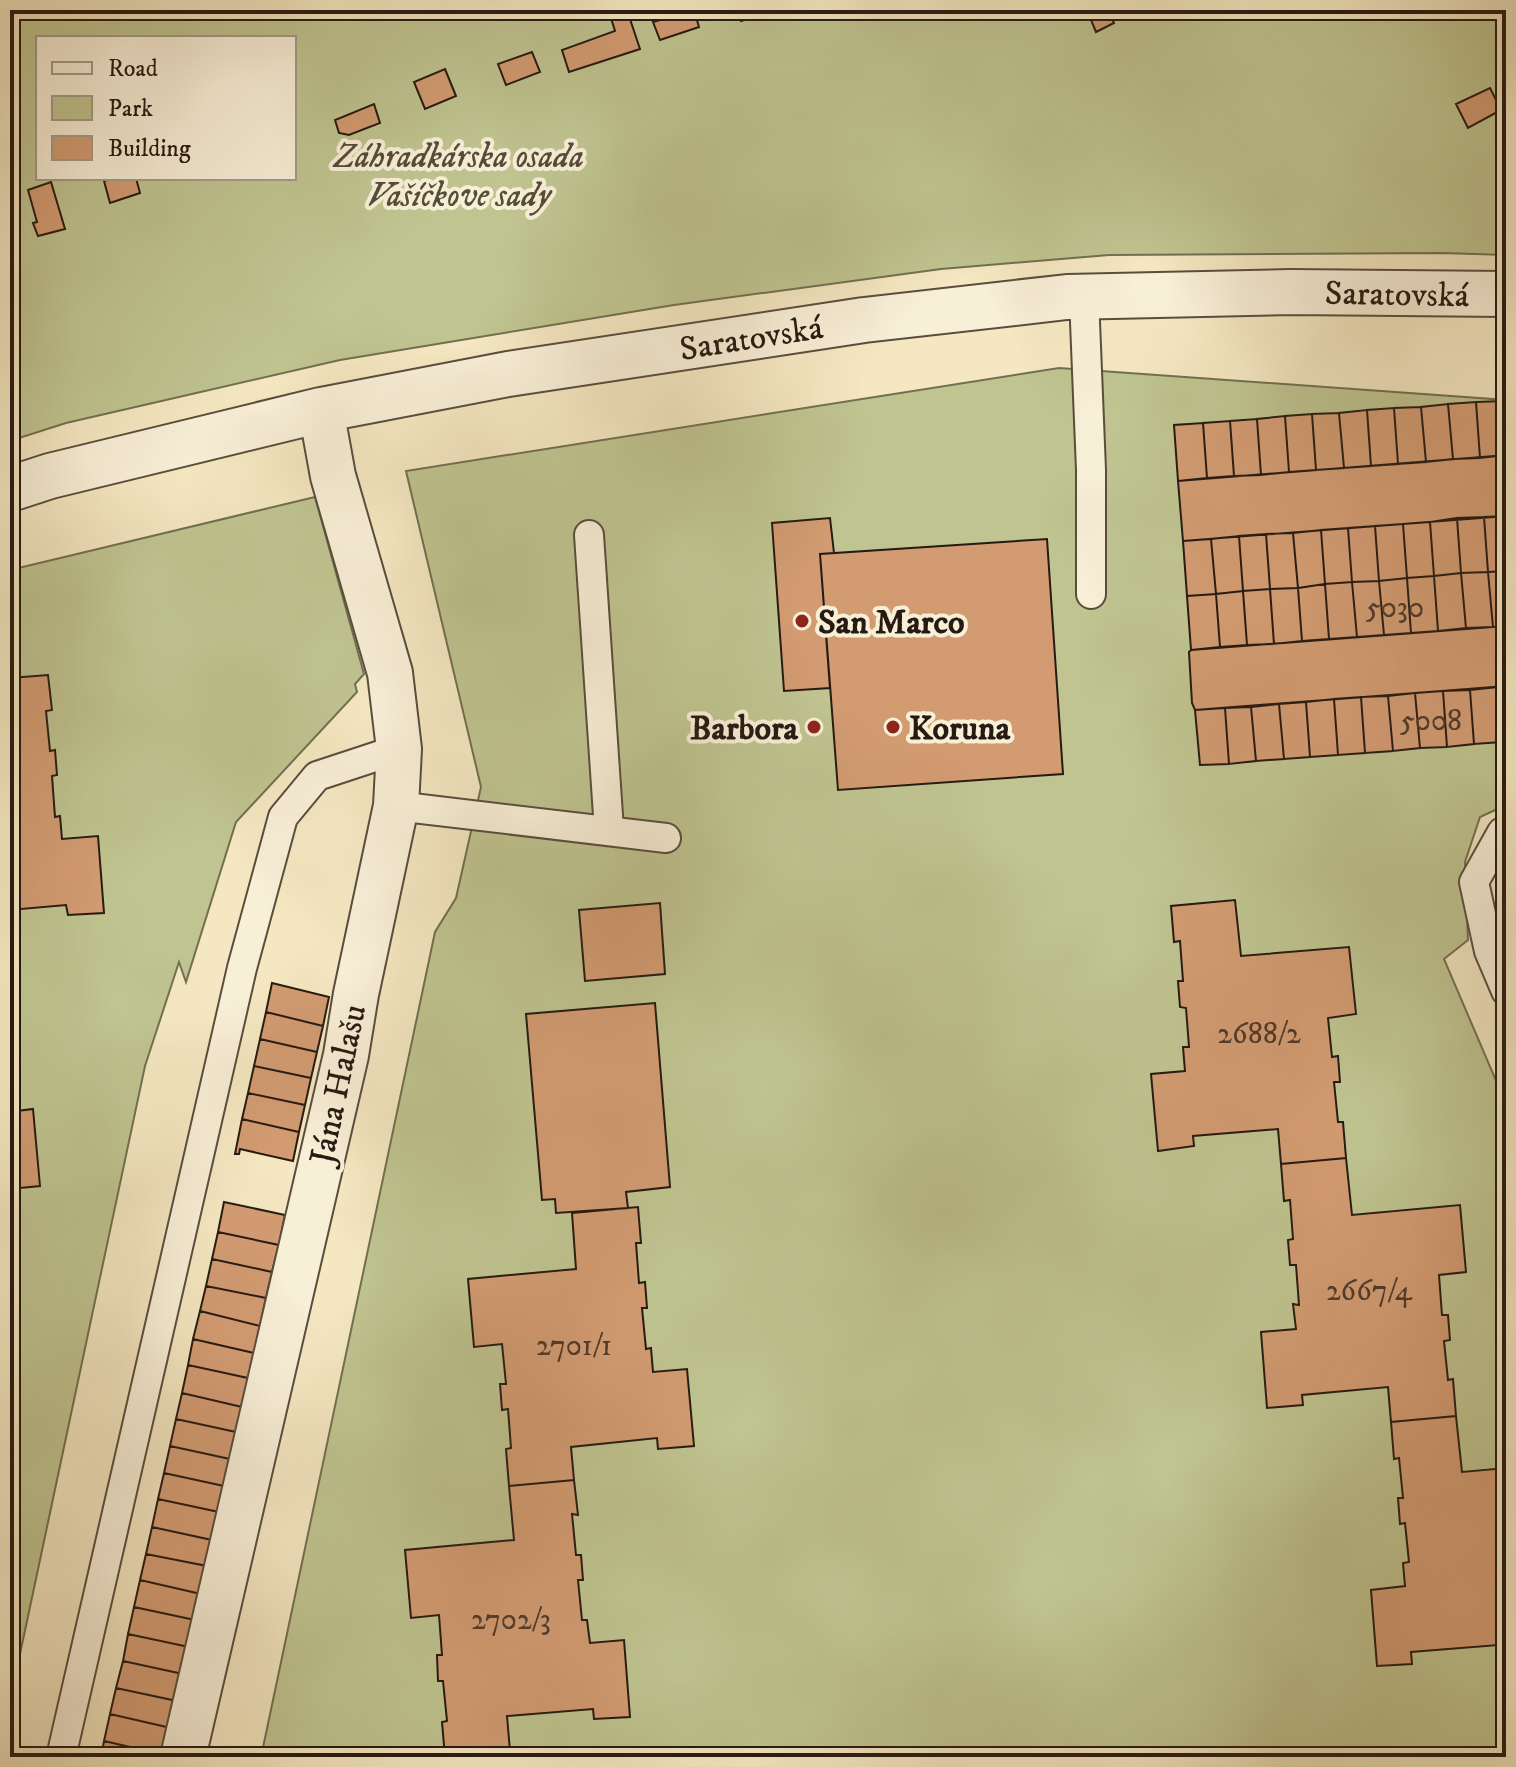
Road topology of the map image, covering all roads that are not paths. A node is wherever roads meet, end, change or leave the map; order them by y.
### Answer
1 (1506, 294) edge
2 (1084, 297) junction
3 (321, 410) junction
4 (10, 489) edge
5 (589, 535) dead end
6 (1091, 594) dead end
7 (399, 749) junction
8 (396, 806) junction
9 (609, 830) junction
10 (1506, 830) edge
11 (666, 838) dead end
12 (1506, 991) edge
13 (61, 1757) edge
14 (183, 1757) edge

1 - 2 street, Saratovská
2 - 3 street, Saratovská
2 - 6 lane
3 - 4 street, Saratovská
3 - 7 street, Jána Halašu
5 - 9 lane
7 - 8 street, Jána Halašu
7 - 13 lane
8 - 9 lane
8 - 14 street, Jána Halašu
9 - 11 lane
10 - 12 lane

